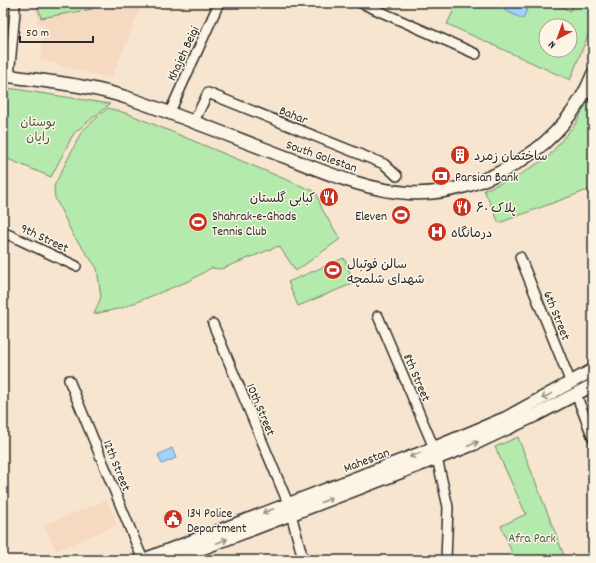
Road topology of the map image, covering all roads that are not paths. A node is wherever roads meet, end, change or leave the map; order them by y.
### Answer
1 (15, 3) edge
2 (219, 3) edge
3 (360, 3) edge
4 (476, 54) dead end
5 (593, 74) edge
6 (6, 77) edge
7 (169, 114) junction
8 (193, 122) junction
9 (397, 176) dead end
10 (3, 232) edge
11 (520, 257) dead end
12 (76, 266) dead end
13 (378, 316) dead end
14 (213, 324) dead end
15 (593, 370) edge
16 (69, 380) dead end
17 (593, 385) edge
18 (573, 389) junction
19 (593, 438) edge
20 (436, 453) junction
21 (289, 509) junction
22 (143, 560) edge
23 (172, 560) edge
24 (303, 560) edge
25 (446, 560) edge

1 - 6 street
2 - 7 street, Khajeh Beigi
3 - 4 street
5 - 8 street, South Golestan
6 - 7 street, South Golestan
7 - 8 street, South Golestan
8 - 9 street, Bahar
10 - 12 street, 9th Street
11 - 18 street, 6th Street
13 - 20 street, 8th Street
14 - 21 street, 10th Street
15 - 18 street, Mahestan
16 - 22 street, 12th Street
17 - 18 street
18 - 19 street, 6th Street
18 - 20 street, Mahestan
20 - 21 street, Mahestan
20 - 25 street
21 -> 22 street, Mahestan
23 -> 21 street
21 - 24 street, 10th Street

